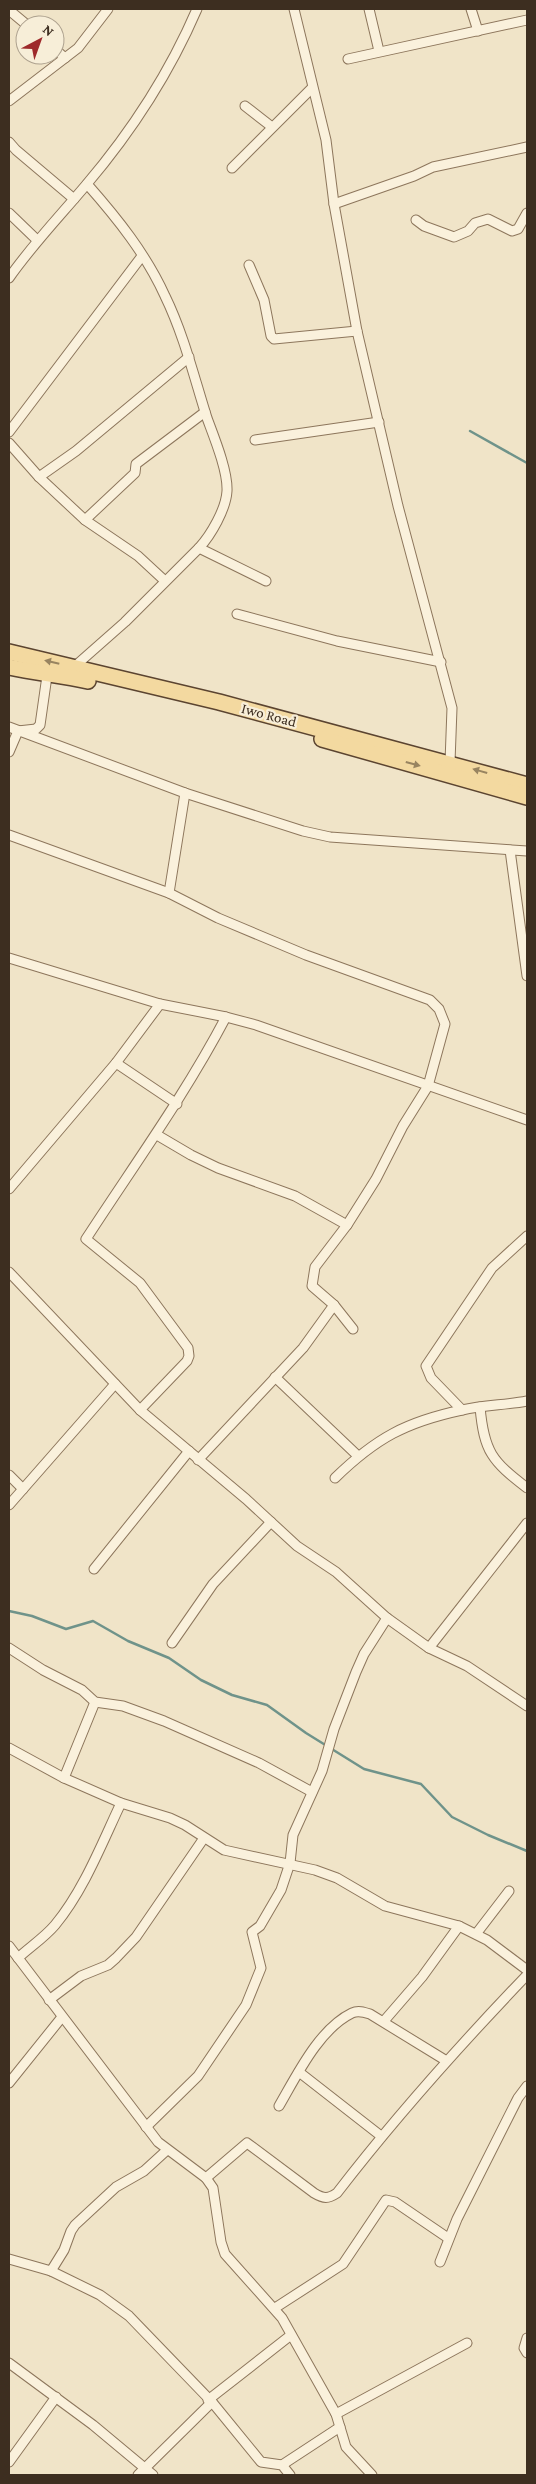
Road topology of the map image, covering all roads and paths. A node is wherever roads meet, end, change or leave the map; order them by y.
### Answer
1 (108, 9) edge
2 (197, 9) edge
3 (294, 9) edge
4 (370, 9) edge
5 (471, 9) edge
6 (527, 20) edge
7 (478, 31) junction
8 (379, 51) junction
9 (65, 57) edge
10 (348, 59) dead end
11 (55, 65) edge
12 (312, 88) junction
13 (9, 101) edge
14 (245, 106) dead end
15 (272, 127) junction
16 (9, 142) edge
17 (527, 147) edge
18 (232, 168) dead end
19 (87, 184) junction
20 (74, 199) junction
21 (334, 204) junction
22 (9, 213) edge
23 (527, 213) edge
24 (416, 220) dead end
25 (37, 240) junction
26 (142, 256) junction
27 (249, 265) dead end
28 (9, 278) edge
29 (357, 330) junction
30 (189, 357) junction
31 (205, 412) junction
32 (379, 422) junction
33 (9, 432) edge
34 (255, 440) dead end
35 (9, 443) edge
36 (38, 478) junction
37 (85, 520) junction
38 (199, 548) junction
39 (166, 581) junction
40 (266, 581) dead end
41 (237, 614) dead end
42 (9, 652) edge
43 (441, 662) junction
44 (9, 667) edge
45 (74, 667) junction
46 (47, 676) junction
47 (218, 707) junction
48 (13, 729) edge
49 (9, 752) edge
50 (450, 762) junction
51 (527, 784) edge
52 (185, 794) junction
53 (527, 797) edge
54 (9, 836) edge
55 (510, 850) junction
56 (527, 850) edge
57 (169, 893) junction
58 (9, 958) edge
59 (527, 976) edge
60 (160, 1004) junction
61 (226, 1016) junction
62 (116, 1063) junction
63 (428, 1086) junction
64 (176, 1104) junction
65 (527, 1120) edge
66 (157, 1135) junction
67 (9, 1189) edge
68 (347, 1225) junction
69 (527, 1236) edge
70 (9, 1272) edge
71 (334, 1305) junction
72 (353, 1329) dead end
73 (275, 1377) junction
74 (115, 1384) junction
75 (527, 1401) edge
76 (480, 1408) junction
77 (140, 1410) junction
78 (462, 1410) junction
79 (189, 1451) junction
80 (358, 1456) junction
81 (198, 1460) junction
82 (9, 1476) edge
83 (335, 1478) dead end
84 (527, 1488) edge
85 (22, 1490) junction
86 (9, 1505) edge
87 (271, 1522) junction
88 (527, 1523) edge
89 (94, 1569) dead end
90 (387, 1618) junction
91 (172, 1644) dead end
92 (9, 1648) edge
93 (428, 1648) junction
94 (95, 1702) junction
95 (526, 1703) edge
96 (9, 1748) edge
97 (64, 1778) junction
98 (312, 1792) junction
99 (121, 1803) junction
100 (204, 1838) junction
101 (290, 1864) junction
102 (509, 1891) dead end
103 (459, 1926) junction
104 (476, 1934) junction
105 (9, 1946) edge
106 (14, 1955) edge
107 (527, 1970) edge
108 (527, 1974) edge
109 (49, 2000) junction
110 (62, 2017) junction
111 (384, 2021) junction
112 (445, 2060) junction
113 (299, 2072) junction
114 (9, 2083) edge
115 (527, 2086) edge
116 (279, 2106) dead end
117 (146, 2127) junction
118 (381, 2136) junction
119 (167, 2150) junction
120 (206, 2178) junction
121 (448, 2238) junction
122 (9, 2259) edge
123 (440, 2262) dead end
124 (51, 2271) junction
125 (274, 2308) junction
126 (291, 2335) junction
127 (527, 2338) edge
128 (467, 2343) dead end
129 (527, 2353) edge
130 (9, 2364) edge
131 (56, 2397) junction
132 (210, 2401) junction
133 (336, 2414) junction
134 (340, 2428) junction
135 (9, 2462) edge
136 (282, 2465) junction
137 (144, 2468) junction
138 (138, 2475) edge
139 (153, 2475) edge
140 (290, 2475) edge
141 (372, 2475) edge

1 - 9 street
2 - 19 street
3 - 12 street
4 - 8 street
5 - 7 street
6 - 7 street
7 - 8 street
8 - 10 street
11 - 13 street
12 - 15 street
12 - 21 street
14 - 15 street
15 - 18 street
16 - 20 street
17 - 21 street
19 - 20 street
19 - 26 street
20 - 25 street
21 - 29 street
22 - 25 street
23 - 24 street
25 - 28 street
26 - 30 street
26 - 33 street
27 - 29 street
29 - 32 street
30 - 31 street
30 - 36 street
31 - 37 street
31 - 38 street
32 - 34 street
32 - 43 street
35 - 36 street
36 - 37 street
37 - 39 street
38 - 39 street
38 - 40 street
39 - 45 street
41 - 43 street
45 -> 42 main road, Iwo Road
43 - 50 street
44 - 46 main road, Iwo Road
45 - 47 main road, Iwo Road
46 - 47 main road, Iwo Road
46 - 48 street
47 - 50 main road, Iwo Road
47 -> 53 main road, Iwo Road
48 - 49 street
48 - 52 street
51 -> 50 main road, Iwo Road
52 - 55 street
52 - 57 street
54 - 57 street
55 - 56 street
55 - 59 street
57 - 63 street
58 - 60 street
60 - 61 street
60 - 62 street
61 - 63 street
61 - 64 street
62 - 64 street
62 - 67 street
63 - 65 street
63 - 68 street
64 - 66 street
66 - 68 street
66 - 77 street
68 - 71 street
69 - 78 street
70 - 74 street
71 - 72 street
71 - 73 street
73 - 80 street
73 - 81 street
74 - 77 street
74 - 85 street
75 - 76 street
76 - 78 street
76 - 84 street
77 - 79 street
78 - 80 street
79 - 81 street
79 - 89 street
80 - 83 street
81 - 87 street
82 - 85 street
85 - 86 street
87 - 90 street
87 - 91 street
88 - 93 street
90 - 93 street
90 - 98 street
92 - 94 street
93 - 95 street
94 - 97 street
94 - 98 street
96 - 97 street
97 - 99 street
98 - 101 street
99 - 100 street
99 - 106 street
100 - 101 street
100 - 109 street
101 - 103 street
101 - 117 street
102 - 104 street
103 - 104 street
103 - 111 street
104 - 107 street
105 - 106 street
106 - 109 street
108 - 112 street
109 - 110 street
110 - 114 street
110 - 117 street
111 - 112 street
111 - 113 street
112 - 118 street
113 - 116 street
113 - 118 street
115 - 121 street
117 - 119 street
118 - 120 street
119 - 120 street
119 - 124 street
120 - 125 street
121 - 123 street
121 - 125 street
122 - 124 street
124 - 132 street
125 - 126 street
126 - 132 street
126 - 133 street
127 - 129 street
128 - 133 street
130 - 131 street
131 - 135 street
131 - 137 street
132 - 136 street
132 - 137 street
133 - 134 street
134 - 136 street
134 - 141 street
136 - 140 street
137 - 138 street
137 - 139 street

